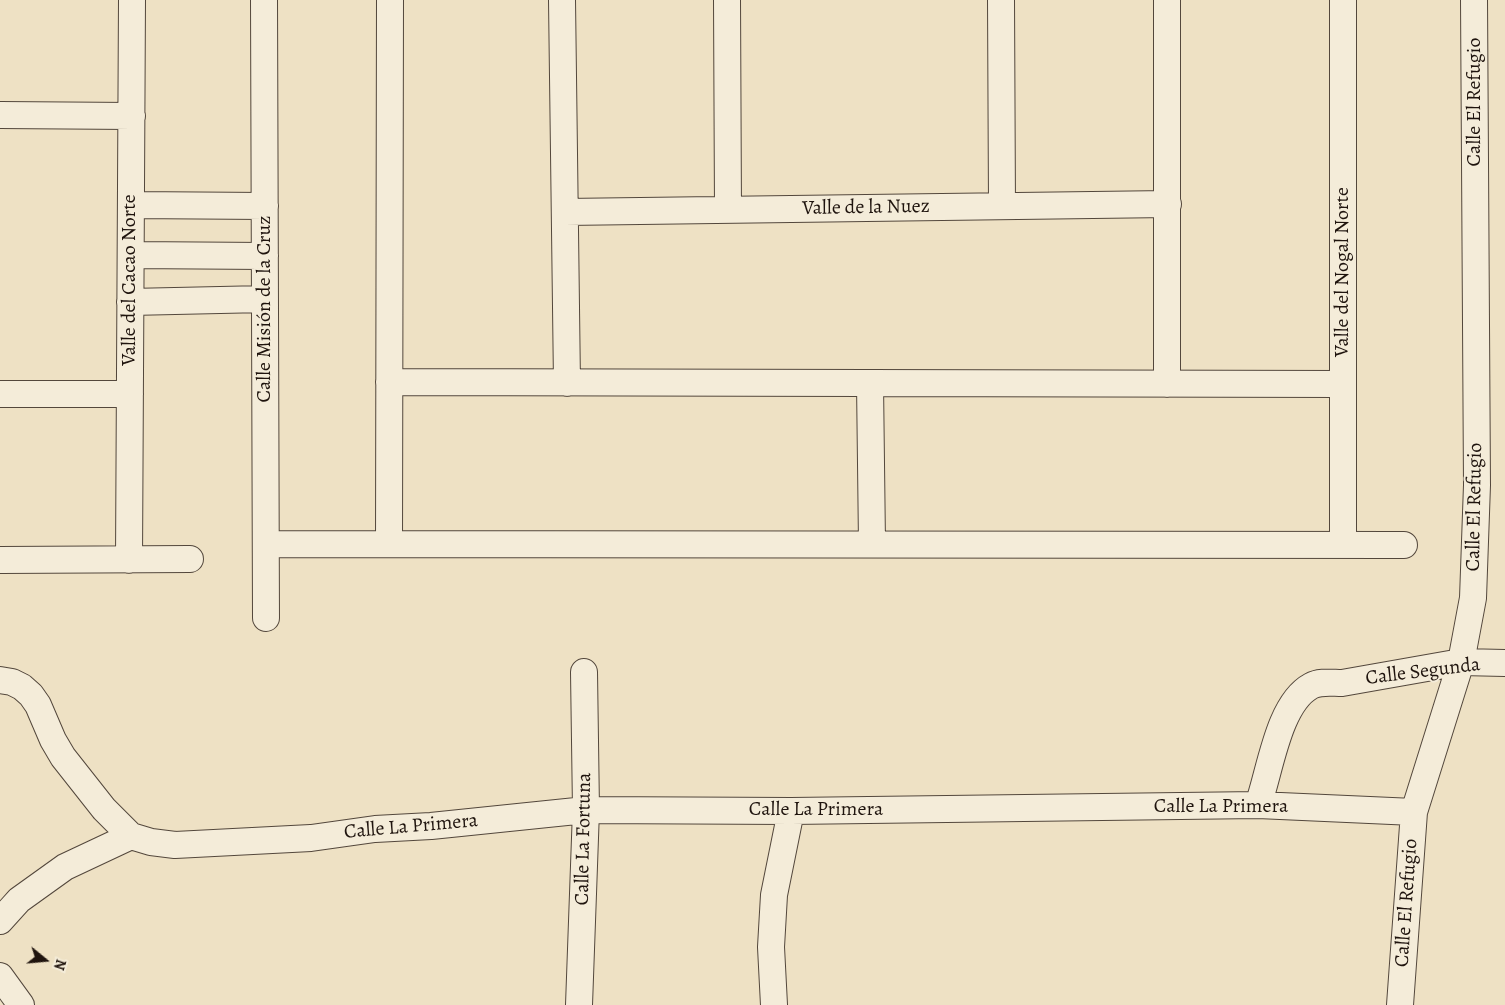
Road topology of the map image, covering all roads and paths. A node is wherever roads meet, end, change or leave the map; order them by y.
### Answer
1 (132, 0) edge
2 (264, 0) edge
3 (390, 0) edge
4 (562, 0) edge
5 (727, 0) edge
6 (1001, 0) edge
7 (1167, 0) edge
8 (1343, 0) edge
9 (1474, 0) edge
10 (0, 115) edge
11 (132, 116) junction
12 (1168, 204) junction
13 (131, 205) junction
14 (265, 206) junction
15 (1002, 206) junction
16 (728, 210) junction
17 (565, 212) junction
18 (131, 255) junction
19 (265, 256) junction
20 (265, 299) junction
21 (130, 302) junction
22 (389, 382) junction
23 (567, 383) junction
24 (870, 383) junction
25 (1167, 384) junction
26 (1343, 384) junction
27 (0, 394) edge
28 (130, 394) junction
29 (266, 544) junction
30 (389, 544) junction
31 (872, 544) junction
32 (1343, 544) junction
33 (1404, 545) dead end
34 (190, 559) dead end
35 (0, 560) edge
36 (128, 560) junction
37 (266, 618) dead end
38 (1461, 662) junction
39 (1505, 663) edge
40 (584, 672) dead end
41 (0, 680) edge
42 (1258, 805) junction
43 (586, 810) junction
44 (791, 811) junction
45 (1414, 812) junction
46 (131, 836) junction
47 (0, 921) edge
48 (0, 976) edge
49 (1398, 1001) edge
50 (22, 1005) edge
51 (579, 1005) edge
52 (774, 1005) edge

1 - 11 street, Valle del Cacao Norte
2 - 14 street, Calle Misión de la Cruz
3 - 22 street
4 - 17 street
5 - 16 street
6 - 15 street
7 - 12 street
8 - 26 street, Valle del Nogal Norte
9 - 38 street, Calle El Refugio
10 - 11 street
11 - 13 street, Valle del Cacao Norte
12 - 15 street, Valle de la Nuez
12 - 25 street
13 - 14 street
13 - 18 street, Valle del Cacao Norte
14 - 19 street, Calle Misión de la Cruz
15 - 16 street, Valle de la Nuez
16 - 17 street, Valle de la Nuez
17 - 23 street
18 - 19 street
18 - 21 street, Valle del Cacao Norte
19 - 20 street, Calle Misión de la Cruz
20 - 21 street
20 - 29 street, Calle Misión de la Cruz
21 - 28 street, Valle del Cacao Norte
22 - 23 street
22 - 30 street
23 - 24 street
24 - 25 street
24 - 31 street
25 - 26 street
26 - 32 street, Valle del Nogal Norte
27 - 28 street
28 - 36 street, Valle del Cacao Norte
29 - 30 street
29 - 37 street, Calle Misión de la Cruz
30 - 31 street
31 - 32 street
32 - 33 street
34 - 36 street
35 - 36 street
38 - 39 street, Calle Segunda
38 - 42 street, Calle Segunda
38 - 45 street, Calle El Refugio
40 - 43 street, Calle La Fortuna
41 - 46 street
42 - 44 street, Calle La Primera
42 - 45 street, Calle La Primera
43 - 44 street, Calle La Primera
43 - 46 street, Calle La Primera
43 - 51 street, Calle La Fortuna
44 - 52 street
45 - 49 street, Calle El Refugio
46 - 47 street
48 - 50 street

